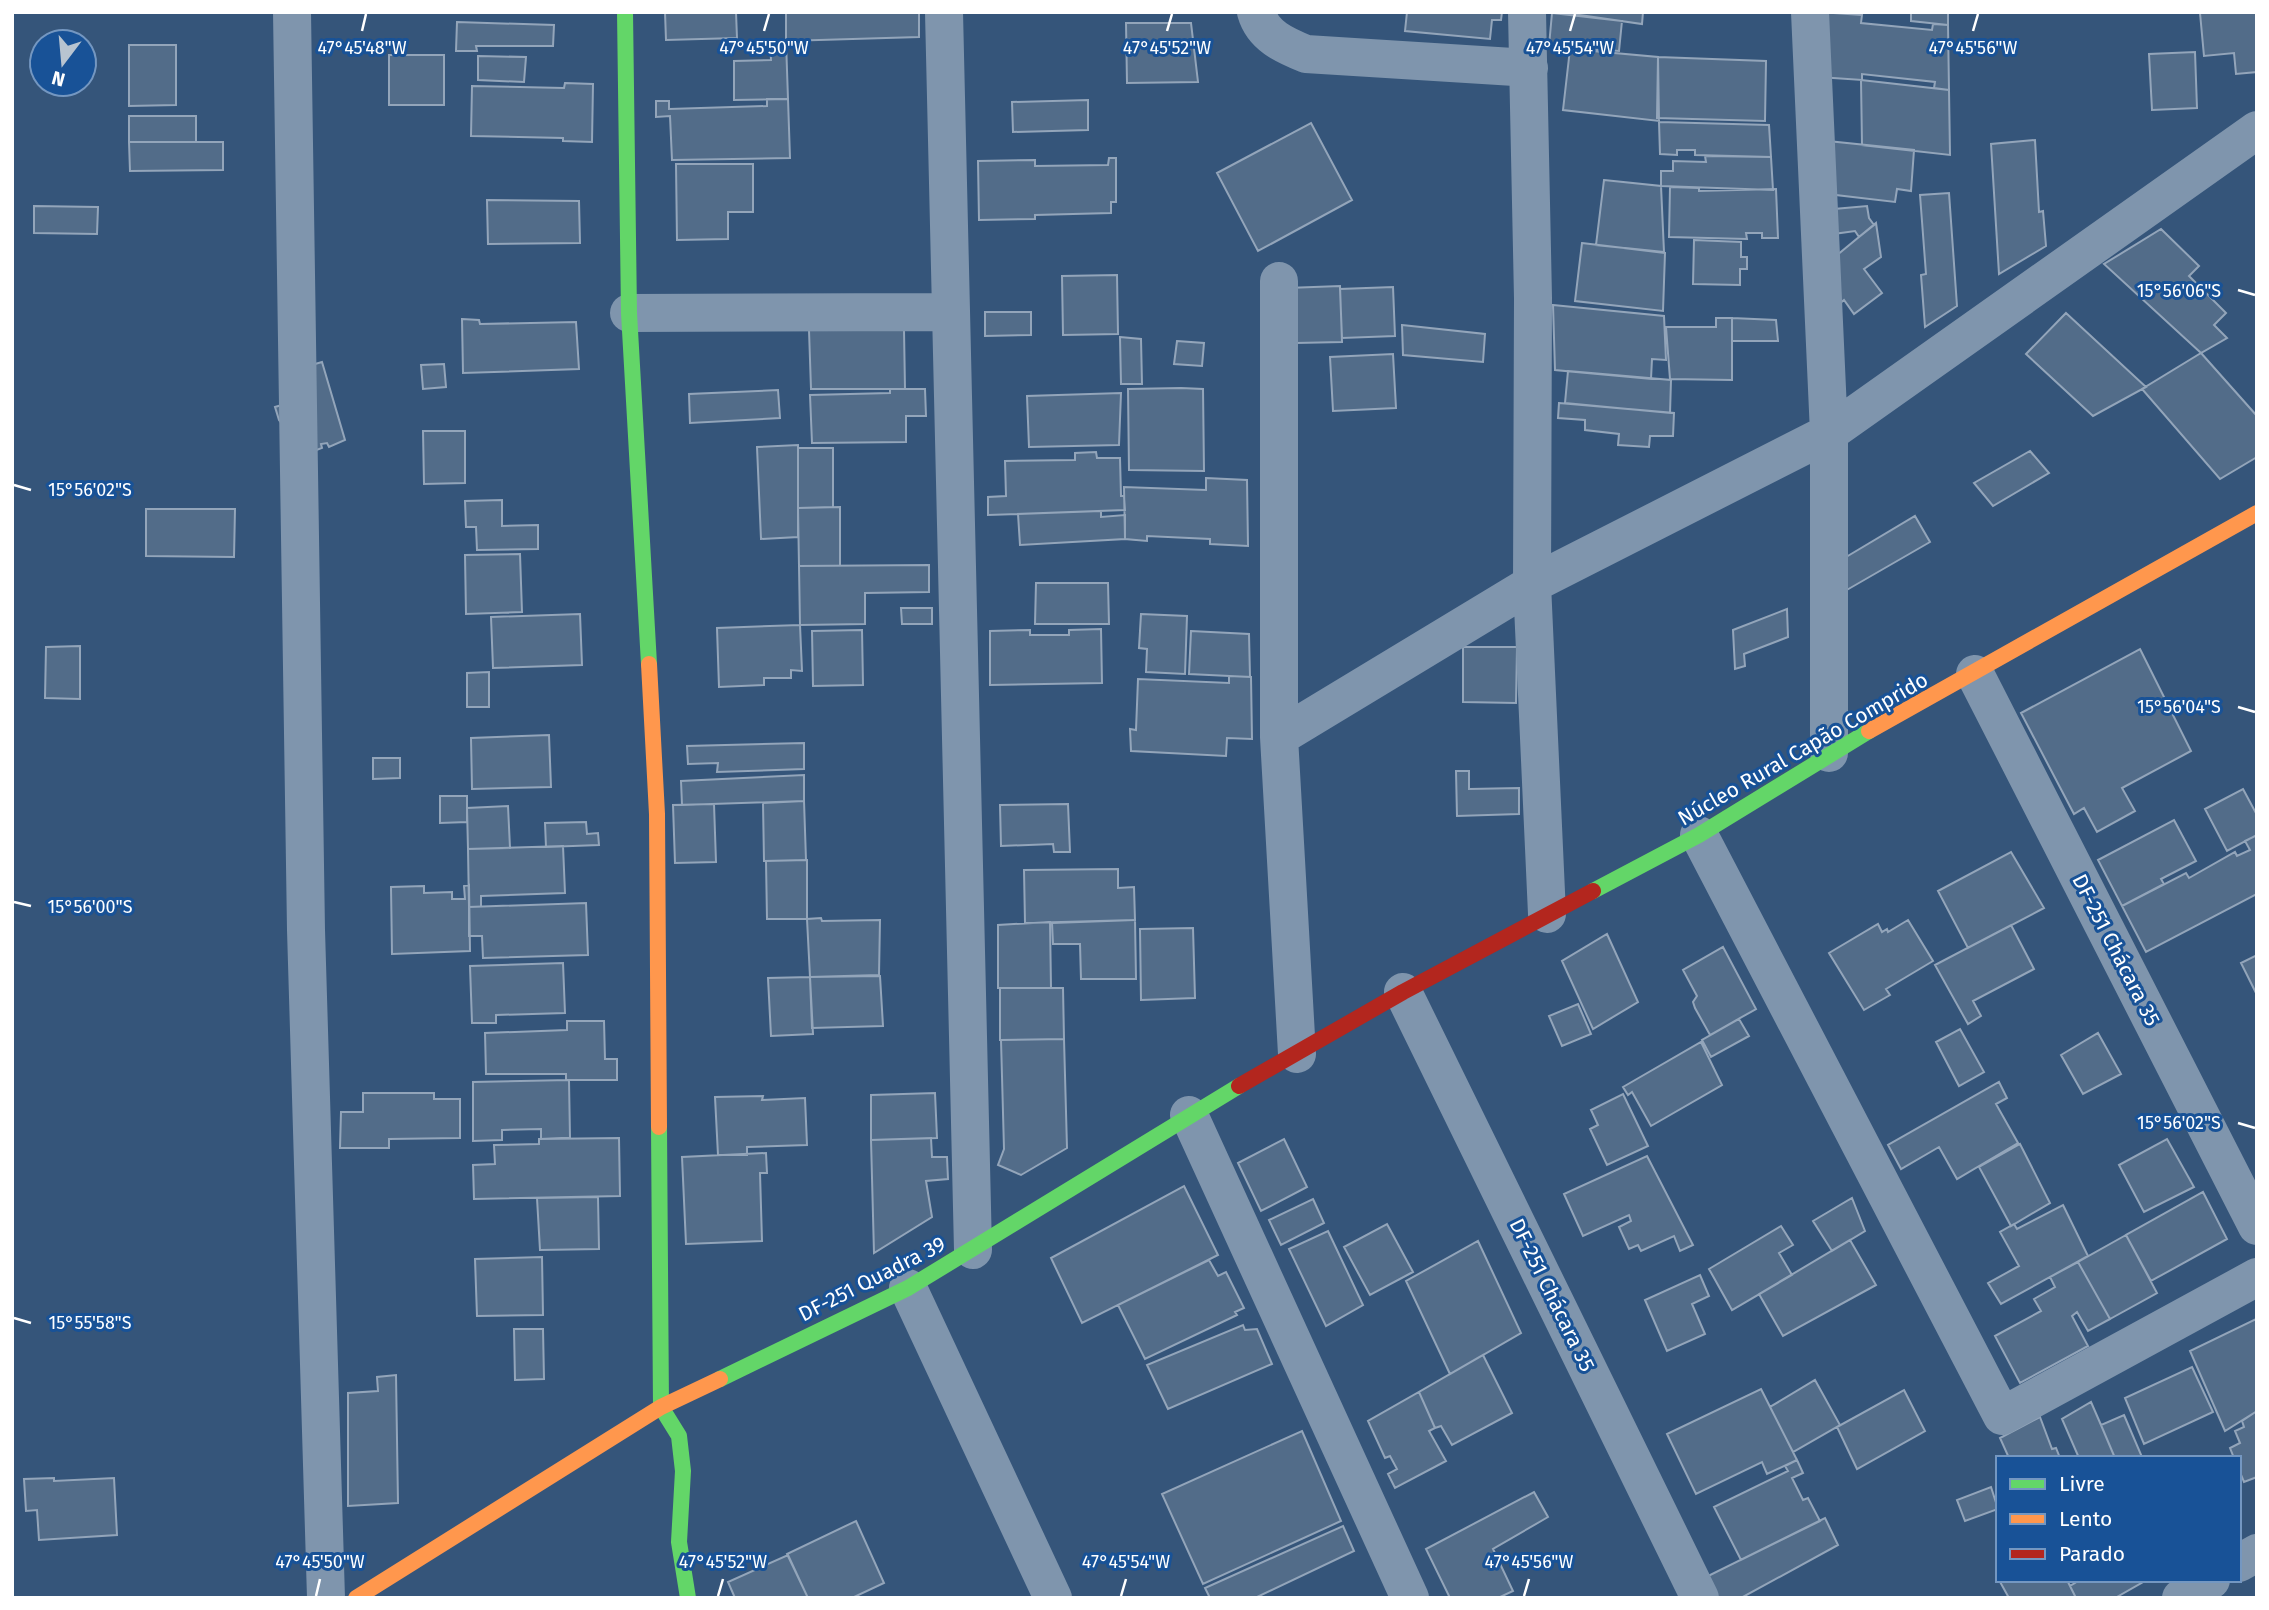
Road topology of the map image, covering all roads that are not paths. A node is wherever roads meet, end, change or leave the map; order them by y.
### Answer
1 (292, 12) edge
2 (625, 12) edge
3 (944, 12) edge
4 (1256, 12) edge
5 (1527, 12) edge
6 (1810, 12) edge
7 (1529, 68) junction
8 (2257, 130) edge
9 (1279, 281) dead end
10 (950, 312) junction
11 (629, 313) junction
12 (1829, 433) junction
13 (2257, 513) edge
14 (1532, 584) junction
15 (1975, 674) junction
16 (1279, 737) junction
17 (1829, 753) junction
18 (1699, 835) junction
19 (1548, 914) junction
20 (1403, 992) junction
21 (1297, 1054) junction
22 (1189, 1115) junction
23 (2257, 1226) edge
24 (973, 1250) junction
25 (2257, 1277) edge
26 (908, 1288) junction
27 (661, 1407) junction
28 (2257, 1553) edge
29 (2241, 1562) edge
30 (2208, 1582) edge
31 (326, 1598) edge
32 (356, 1598) edge
33 (688, 1598) edge
34 (1052, 1598) edge
35 (1410, 1598) edge
36 (1700, 1598) edge
37 (2181, 1598) edge

1 - 31 street
2 - 11 street
3 - 10 street
4 - 7 street
5 - 7 street
6 - 12 street
7 - 14 street
8 - 12 street
9 - 16 street
10 - 11 street
10 - 24 street
11 - 27 street
12 - 14 street
12 - 17 street
13 - 15 street, Núcleo Rural Capão Comprido
14 - 16 street
14 - 19 street
15 - 17 street, Núcleo Rural Capão Comprido
15 - 23 street, DF-251 Chácara 35
16 - 21 street
17 - 18 street, Núcleo Rural Capão Comprido
18 - 19 street, Núcleo Rural Capão Comprido
18 - 25 street
19 - 20 street, Núcleo Rural Capão Comprido
20 - 21 street, DF-251 Quadra 39
20 - 36 street, DF-251 Chácara 35
21 - 22 street, DF-251 Quadra 39
22 - 24 street, DF-251 Quadra 39
22 - 35 street
24 - 26 street, DF-251 Quadra 39
26 - 27 street, DF-251 Quadra 39
26 - 34 street
27 - 32 street, DF-251 Quadra 39
27 - 33 street
28 - 29 street
30 - 37 street

